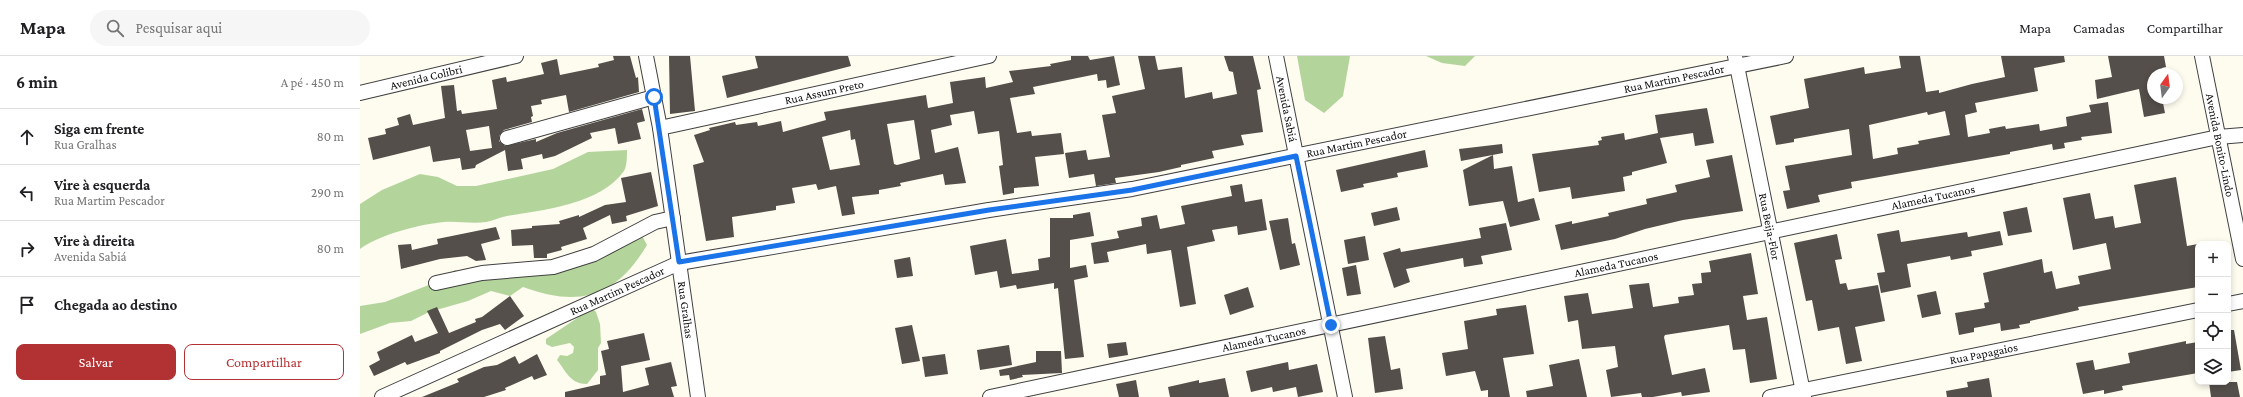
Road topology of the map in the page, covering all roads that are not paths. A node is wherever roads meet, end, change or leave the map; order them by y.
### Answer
1 (516, 56) edge
2 (646, 56) edge
3 (988, 56) edge
4 (1276, 56) edge
5 (1786, 56) edge
6 (2202, 56) edge
7 (480, 60) edge
8 (952, 60) edge
9 (1736, 61) edge
10 (360, 93) edge
11 (654, 97) junction
12 (660, 128) junction
13 (2243, 135) edge
14 (507, 138) dead end
15 (2218, 138) junction
16 (1296, 156) junction
17 (673, 218) junction
18 (1770, 232) junction
19 (2243, 259) edge
20 (679, 262) junction
21 (436, 283) dead end
22 (2243, 301) edge
23 (2231, 303) edge
24 (2195, 311) edge
25 (1331, 325) junction
26 (1803, 394) edge
27 (1009, 395) edge
28 (382, 397) edge
29 (698, 397) edge
30 (990, 397) edge
31 (1345, 397) edge
32 (1770, 397) edge

1 - 7 street, Avenida Colibri
2 - 11 street, Rua Gralhas
3 - 8 street, Rua Assum Preto
4 - 16 street, Avenida Sabiá
5 - 9 street, Rua Martim Pescador
6 - 15 street, Avenida Bonito-Lindo
7 - 10 street, Avenida Colibri
8 - 12 street, Rua Assum Preto
9 - 16 street, Rua Martim Pescador
9 - 18 street, Rua Beija-Flor
11 - 12 street, Rua Gralhas
11 - 14 street
12 - 17 street, Rua Gralhas
13 - 15 street, Alameda Tucanos
15 - 18 street, Alameda Tucanos
15 - 19 street, Avenida Bonito-Lindo
16 - 20 street, Rua Martim Pescador
16 - 25 street, Avenida Sabiá
17 - 20 street, Rua Gralhas
17 - 21 street
18 - 25 street, Alameda Tucanos
18 - 26 street, Rua Beija-Flor
20 - 28 street, Rua Martim Pescador
20 - 29 street, Rua Gralhas
22 - 23 street
24 - 26 street, Rua Papagaios
25 - 27 street, Alameda Tucanos
25 - 31 street, Avenida Sabiá
26 - 32 street, Rua Papagaios
27 - 30 street, Alameda Tucanos

